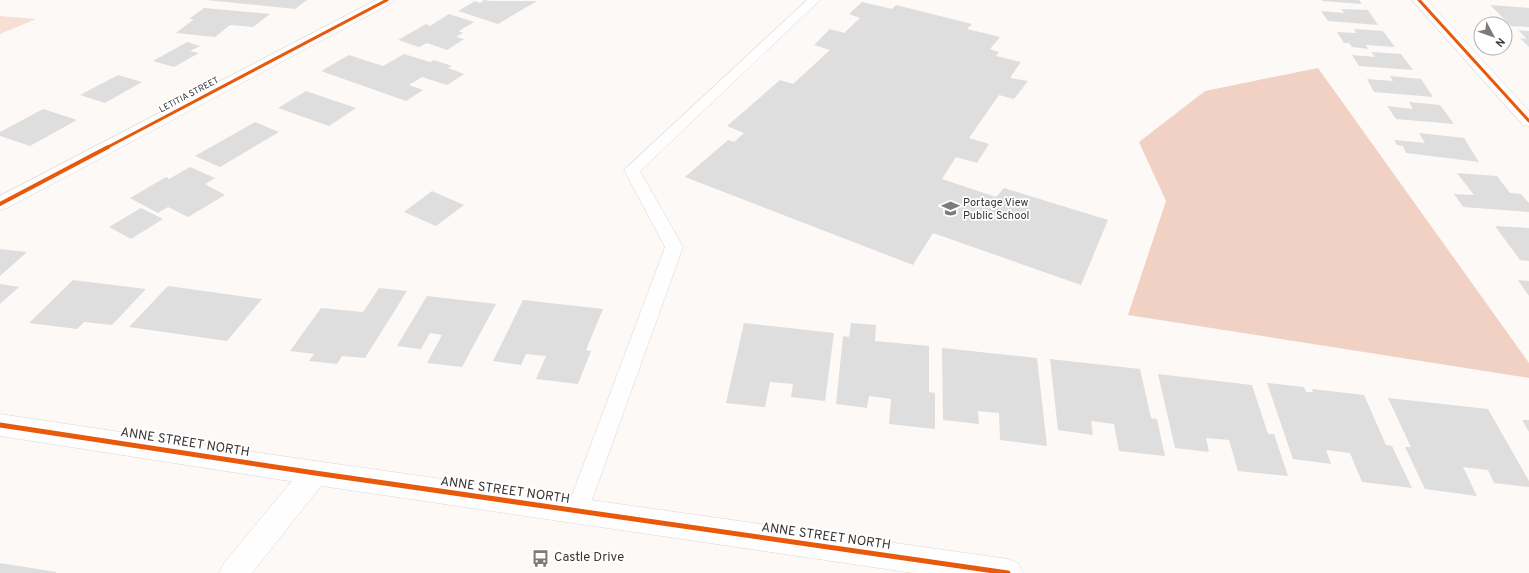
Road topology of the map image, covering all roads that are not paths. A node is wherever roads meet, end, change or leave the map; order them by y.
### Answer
1 (387, 0) edge
2 (814, 0) edge
3 (1419, 0) edge
4 (1527, 116) edge
5 (0, 204) edge
6 (0, 425) edge
7 (315, 473) junction
8 (577, 511) junction
9 (234, 573) edge
10 (1008, 573) edge

1 - 5 street, LETITIA STREET
2 - 8 lane
3 - 4 street
6 - 7 street, ANNE STREET NORTH
7 - 8 street, ANNE STREET NORTH
7 - 9 street
8 - 10 street, ANNE STREET NORTH

